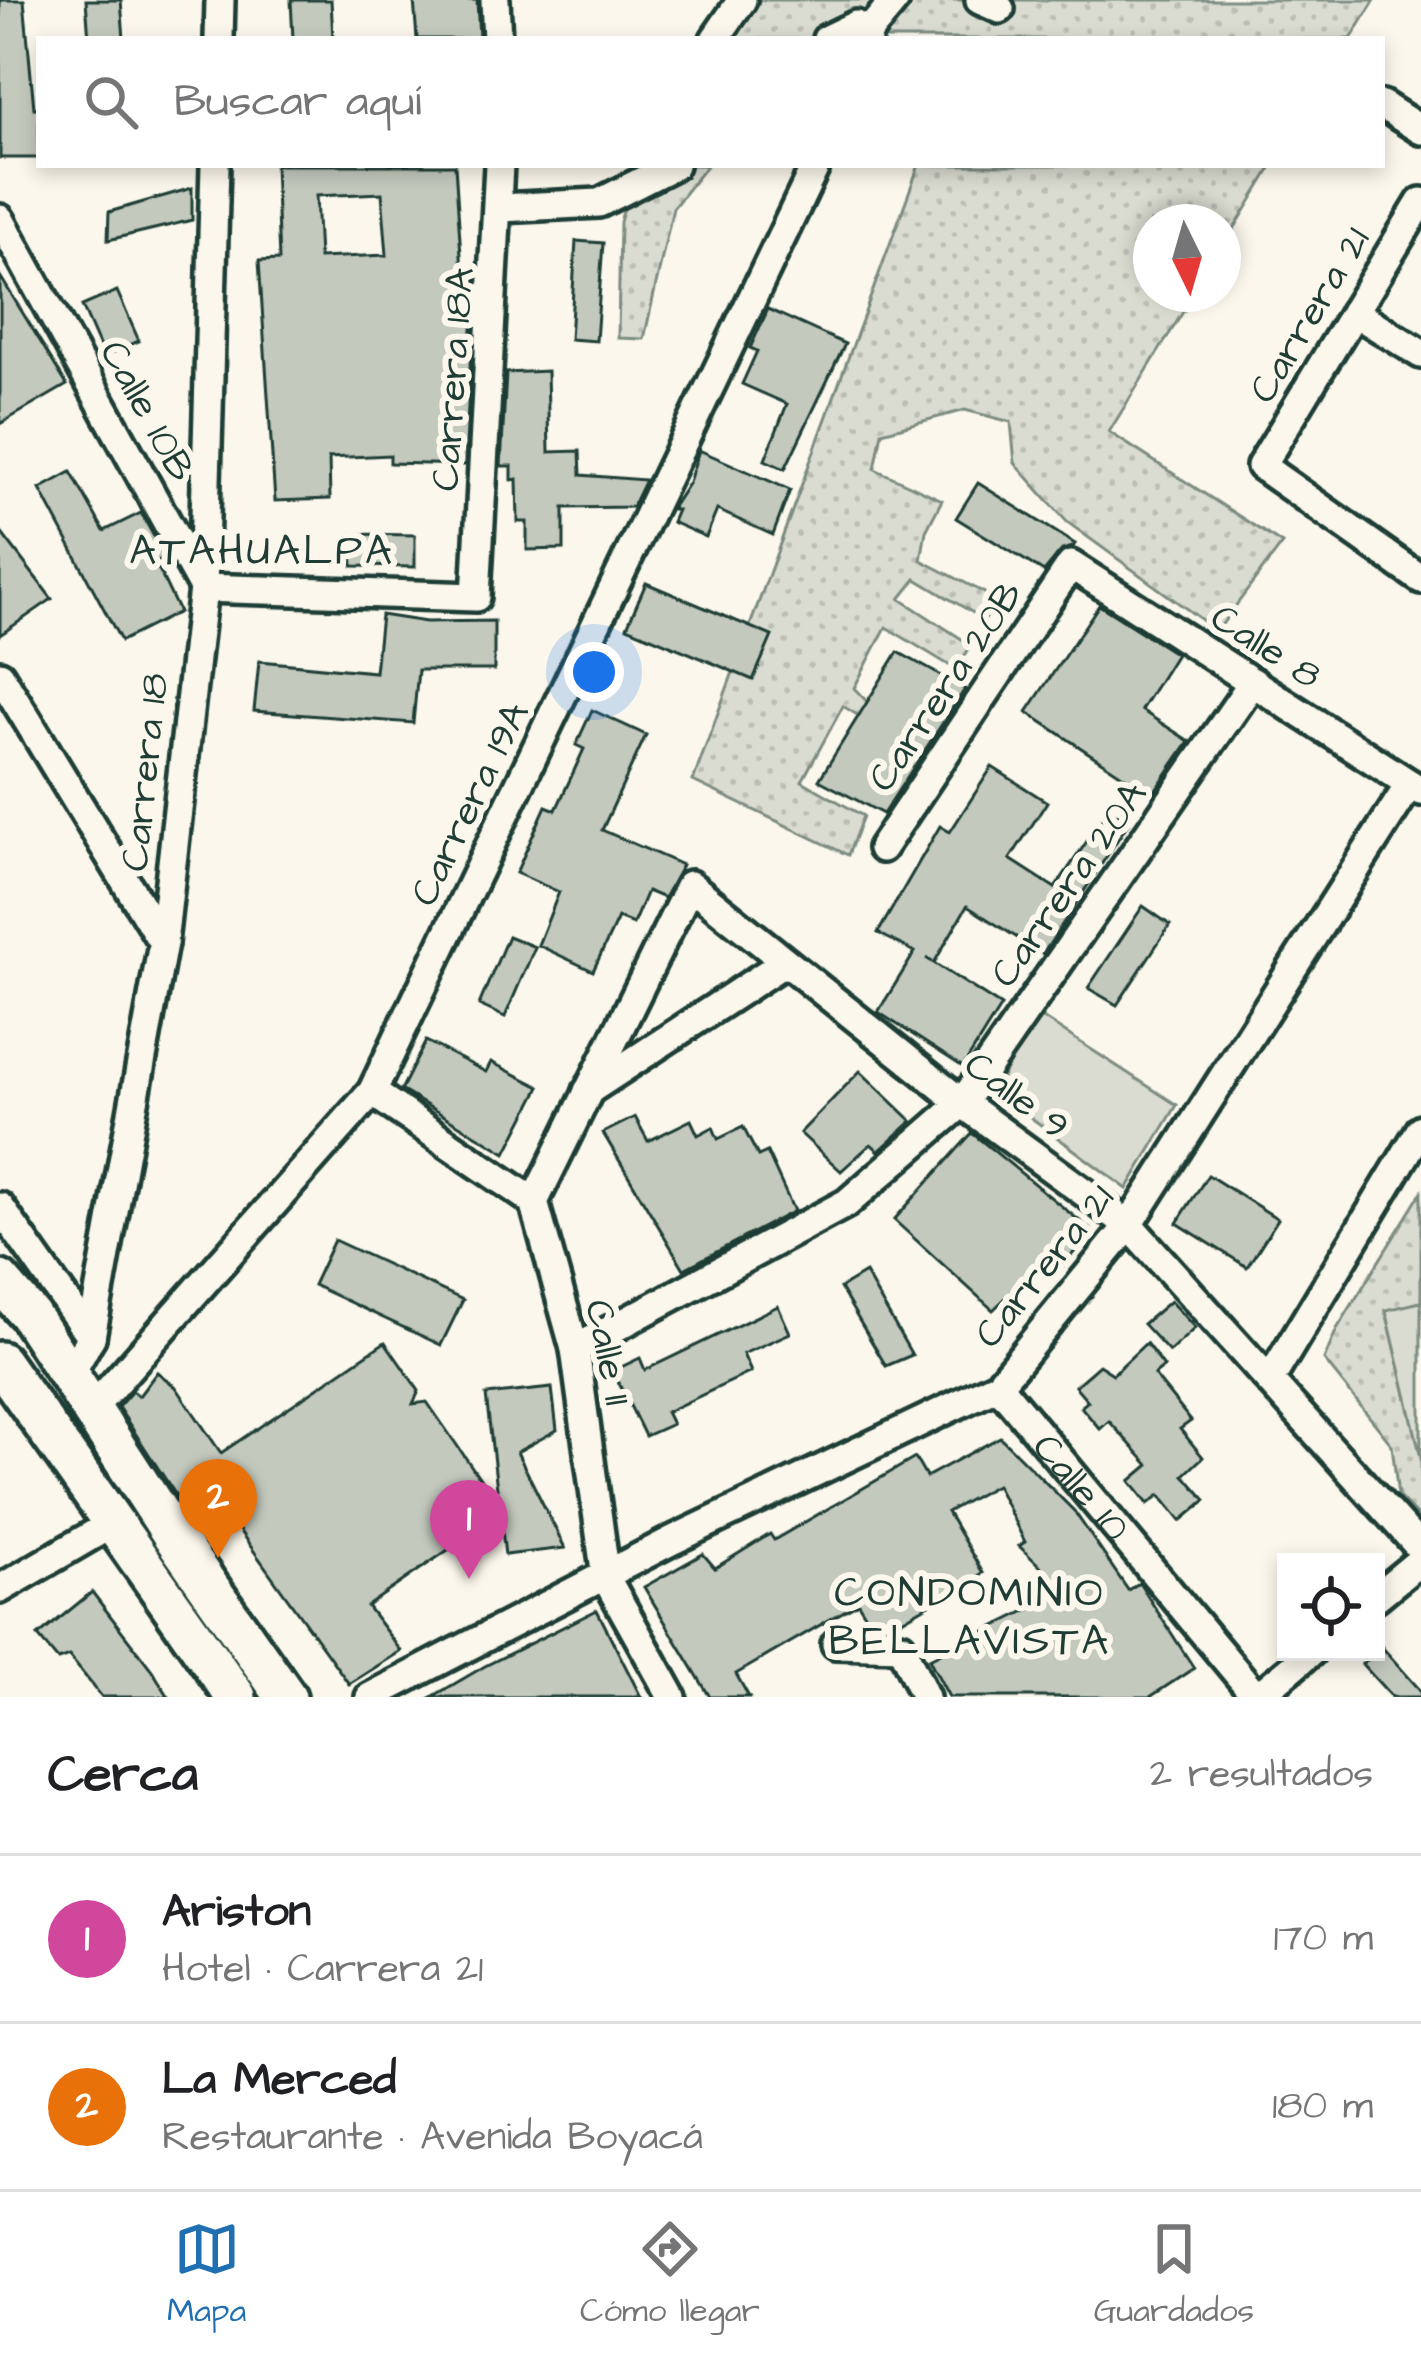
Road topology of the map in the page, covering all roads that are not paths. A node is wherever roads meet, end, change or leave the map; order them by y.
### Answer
1 (220, 0) edge
2 (495, 0) edge
3 (742, 0) edge
4 (895, 0) edge
5 (868, 35) edge
6 (219, 36) edge
7 (497, 36) edge
8 (717, 36) edge
9 (833, 36) edge
10 (1385, 107) edge
11 (1421, 130) edge
12 (215, 168) edge
13 (500, 168) edge
14 (624, 168) edge
15 (668, 168) edge
16 (815, 168) edge
17 (1421, 202) edge
18 (599, 203) junction
19 (500, 208) junction
20 (0, 219) edge
21 (1354, 312) junction
22 (1421, 354) edge
23 (1071, 565) joint
24 (1421, 579) edge
25 (203, 588) junction
26 (0, 675) edge
27 (1252, 682) junction
28 (1416, 788) edge
29 (882, 848) dead end
30 (163, 943) junction
31 (785, 962) junction
32 (373, 1092) junction
33 (588, 1092) junction
34 (962, 1102) junction
35 (1421, 1129) edge
36 (534, 1202) junction
37 (0, 1207) edge
38 (1130, 1225) junction
39 (0, 1281) edge
40 (91, 1337) junction
41 (574, 1349) junction
42 (0, 1362) edge
43 (69, 1376) junction
44 (1271, 1378) junction
45 (998, 1385) junction
46 (92, 1409) junction
47 (113, 1522) junction
48 (1421, 1549) edge
49 (1421, 1560) edge
50 (606, 1578) junction
51 (0, 1589) edge
52 (1385, 1590) edge
53 (836, 1644) dead end
54 (1300, 1661) edge
55 (236, 1697) edge
56 (286, 1697) edge
57 (370, 1697) edge
58 (672, 1697) edge
59 (925, 1697) edge
60 (1257, 1697) edge

1 - 6 street
2 - 7 street
3 - 8 street
4 - 5 street
5 - 9 street
10 - 11 street
12 - 25 street, Carrera 18
13 - 19 street, Carrera 18A
14 - 18 street
15 - 18 street
16 - 32 street, Carrera 19A
17 - 21 street, Carrera 21
18 - 19 street
19 - 25 street, Carrera 18A
20 - 25 street, Calle 10B
21 - 22 street
21 - 24 street, Carrera 21
23 - 27 street, Calle 8
23 - 29 street, Carrera 20B
25 - 30 street, Carrera 18
26 - 30 street
27 - 28 street, Calle 8
27 - 34 street, Carrera 20A
28 - 38 street, Carrera 21
30 - 40 street, Carrera 18
31 - 33 street
31 - 33 street, Calle 9
31 - 34 street, Calle 9
32 - 36 street
32 - 46 street, Carrera 19A
33 - 36 street
34 - 38 street, Calle 9
34 - 41 street, Carrera 20A
35 - 44 street
36 - 41 street, Calle 11
37 - 40 street
38 - 44 street, Calle 9
38 - 45 street, Carrera 21
39 - 43 main road
40 - 43 street, Carrera 18
41 - 50 street, Calle 11
42 - 47 main road
43 - 46 main road
44 - 48 street, Calle 9
45 - 50 street, Carrera 21
45 - 60 street, Calle 10
46 - 56 main road
47 - 51 street
47 - 55 main road
49 - 52 street
50 - 57 street, Carrera 21
50 - 58 street, Calle 11
53 - 59 street
54 - 60 street

